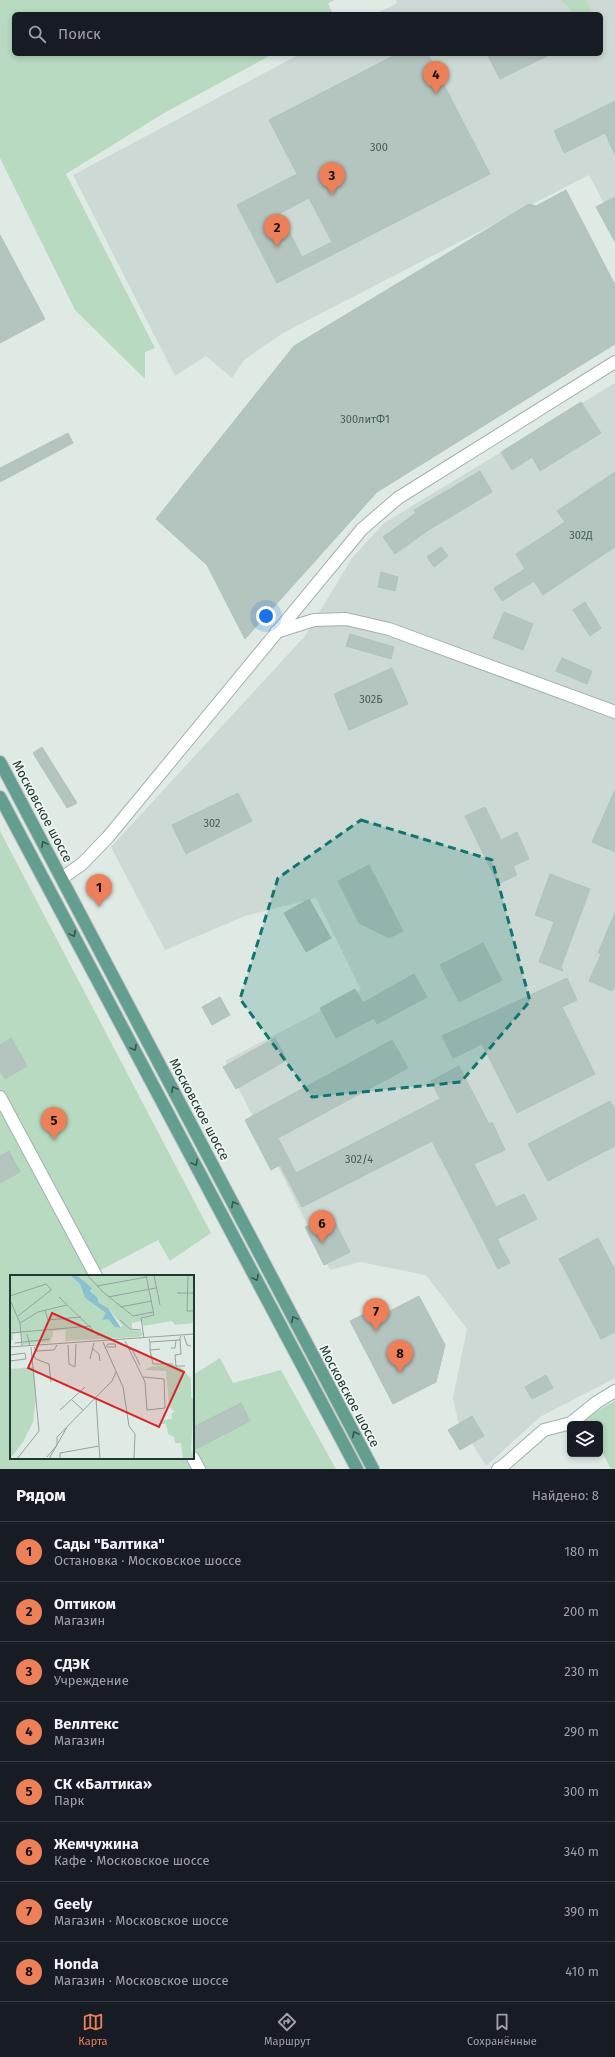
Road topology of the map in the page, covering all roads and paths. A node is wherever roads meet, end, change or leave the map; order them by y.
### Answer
1 (615, 362) edge
2 (276, 632) junction
3 (615, 712) edge
4 (0, 762) edge
5 (0, 797) edge
6 (62, 878) junction
7 (48, 886) junction
8 (0, 1097) edge
9 (95, 1275) edge
10 (615, 1391) edge
11 (194, 1459) edge
12 (199, 1469) edge
13 (357, 1469) edge
14 (373, 1469) edge
15 (498, 1469) edge

1 - 2 street
2 - 3 street
2 - 6 street
6 -> 4 main road, Московское шоссе
5 - 7 main road
6 - 7 main road
14 -> 6 main road, Московское шоссе
7 -> 13 main road
8 - 9 street
10 - 15 street
11 - 12 street

